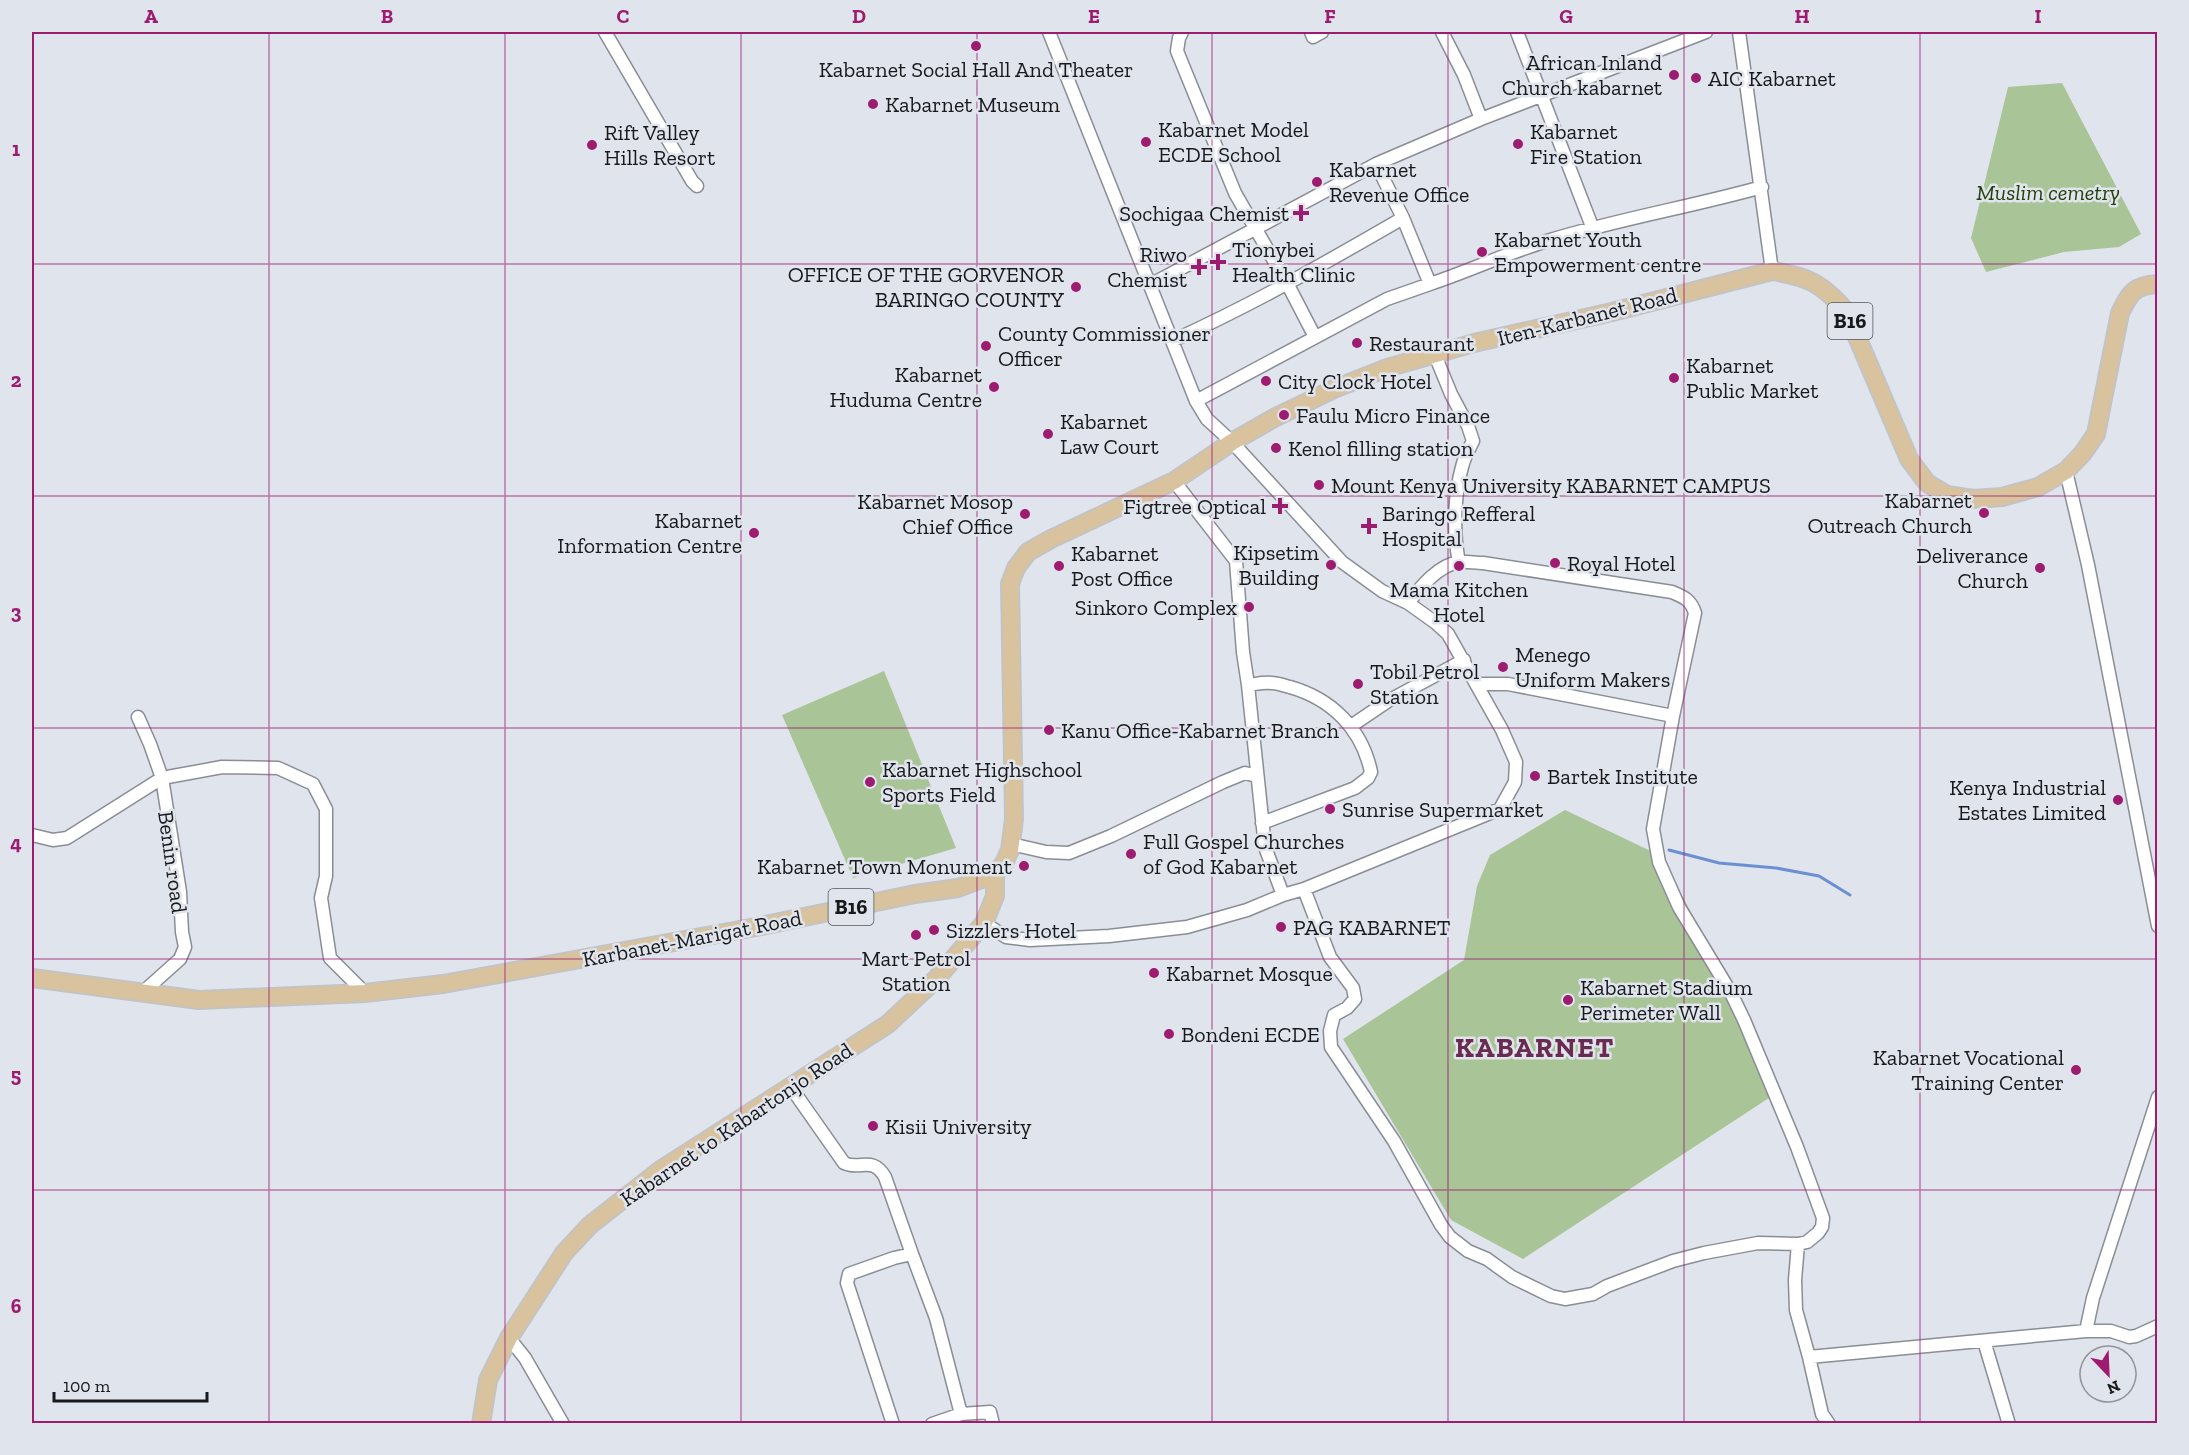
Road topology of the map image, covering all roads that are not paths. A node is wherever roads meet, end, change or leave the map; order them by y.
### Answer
1 (605, 32) edge
2 (1049, 32) edge
3 (1182, 32) edge
4 (1311, 32) edge
5 (1322, 32) edge
6 (1442, 32) edge
7 (1517, 32) edge
8 (1706, 32) edge
9 (1739, 32) edge
10 (1541, 97) junction
11 (1481, 119) junction
12 (1376, 164) junction
13 (697, 186) dead end
14 (1762, 188) junction
15 (1403, 218) junction
16 (1255, 229) junction
17 (1593, 229) junction
18 (1772, 271) junction
19 (1430, 284) junction
20 (2157, 284) edge
21 (1150, 285) junction
22 (1288, 285) junction
23 (1315, 337) junction
24 (1172, 341) junction
25 (1436, 354) junction
26 (1196, 401) junction
27 (1232, 442) junction
28 (2067, 471) junction
29 (1174, 482) junction
30 (1459, 562) junction
31 (1408, 603) junction
32 (1464, 660) junction
33 (1477, 684) junction
34 (1248, 685) junction
35 (1673, 716) junction
36 (138, 717) dead end
37 (1351, 726) junction
38 (1257, 776) junction
39 (162, 778) junction
40 (1262, 823) junction
41 (32, 835) edge
42 (1011, 844) junction
43 (995, 874) junction
44 (1304, 889) junction
45 (1283, 895) junction
46 (984, 923) junction
47 (2157, 926) edge
48 (32, 978) edge
49 (142, 993) junction
50 (365, 993) junction
51 (790, 1086) junction
52 (2157, 1097) edge
53 (1798, 1244) junction
54 (912, 1254) junction
55 (2157, 1326) edge
56 (2086, 1331) junction
57 (509, 1338) junction
58 (1984, 1341) junction
59 (1809, 1357) junction
60 (961, 1414) junction
61 (2008, 1421) dead end
62 (481, 1424) edge
63 (563, 1424) edge
64 (893, 1424) edge
65 (932, 1424) edge
66 (993, 1424) edge
67 (1830, 1424) edge

1 - 13 street
2 - 21 street
3 - 16 street
4 - 5 street
6 - 11 street
7 - 10 street
8 - 10 street
9 - 14 street
10 - 11 street
10 - 17 street
11 - 12 street
12 - 15 street
12 - 16 street
14 - 17 street
14 - 18 street
15 - 19 street
15 - 22 street
16 - 21 street
16 - 22 street
17 - 19 street
18 - 25 main road, Iten-Karbanet Road / B16
18 - 28 main road, Iten-Karbanet Road / B16
19 - 23 street
20 - 28 main road, Iten-Karbanet Road / B16
21 - 24 street
22 - 23 street
22 - 24 street
23 - 26 street
24 - 26 street
25 - 27 main road, Iten-Karbanet Road / B16
25 - 30 street
26 - 27 street
27 - 29 main road, B16
27 - 31 street
28 - 47 street
29 - 34 street
29 - 42 main road, B16
30 - 31 street
30 - 35 street
31 - 32 street
32 - 33 street
32 - 37 street
33 - 35 street
33 - 44 street
34 - 37 street
34 - 38 street
35 - 53 street
36 - 39 street, Benin road
37 - 40 street
38 - 40 street
38 - 42 street
39 - 41 street
39 - 49 street, Benin road
39 - 50 street
40 - 45 street
42 - 43 main road, B16
43 - 46 main road, Kabarnet to Kabartonjo Road
43 - 50 main road, Karbanet-Marigat Road / B16
44 - 45 street
44 - 53 street
45 - 46 street
46 - 51 main road, Kabarnet to Kabartonjo Road
48 - 49 main road, Karbanet-Marigat Road / B16
49 - 50 main road, Karbanet-Marigat Road / B16
51 - 54 street
51 - 57 main road, Kabarnet to Kabartonjo Road
52 - 56 street
53 - 59 street
54 - 60 street
54 - 64 street
55 - 56 street
56 - 58 street
57 - 62 main road, Kabarnet to Kabartonjo Road
57 - 63 street
58 - 59 street
58 - 61 street
59 - 67 street
60 - 65 street
60 - 66 street

